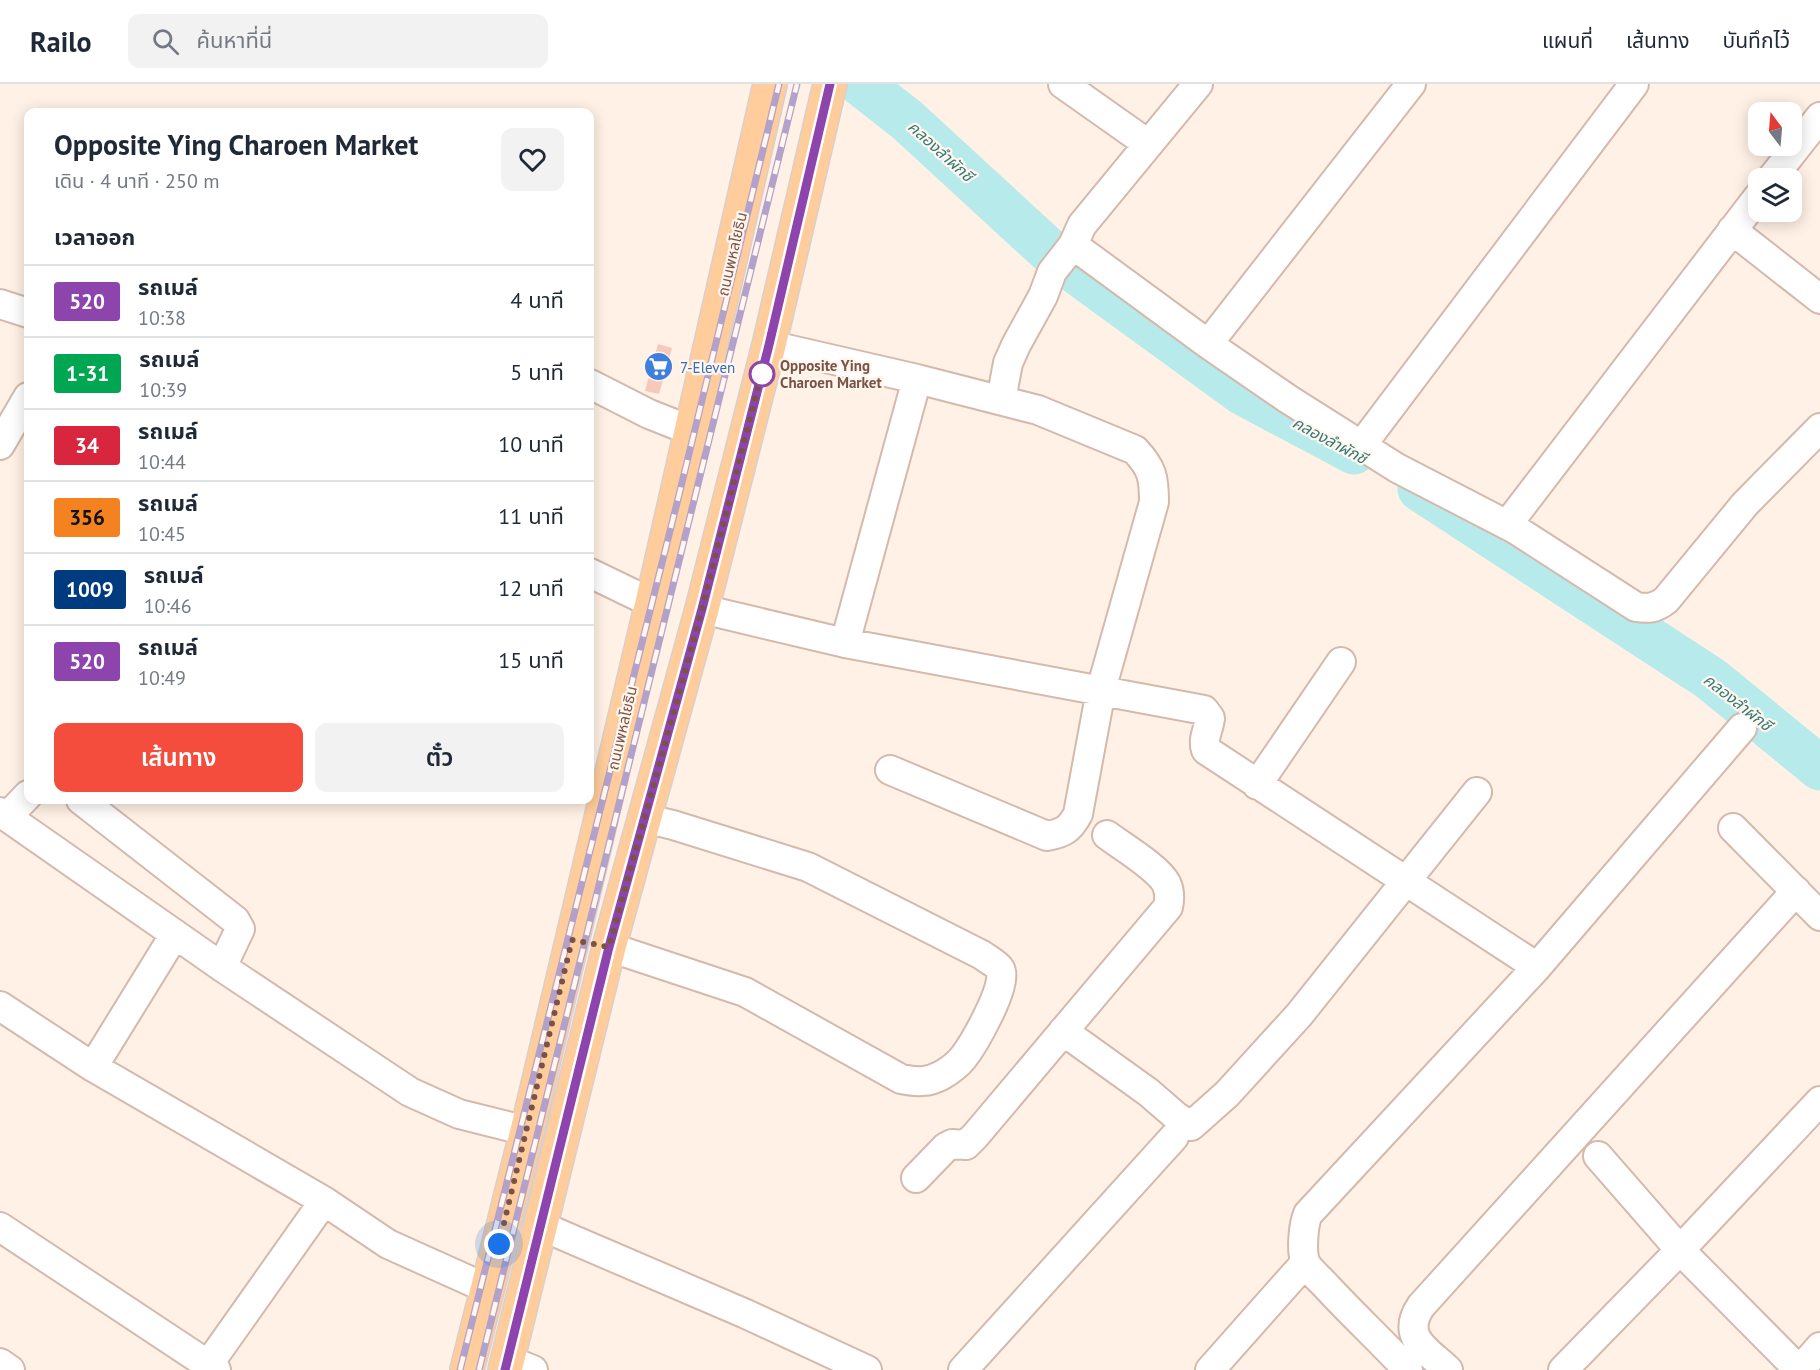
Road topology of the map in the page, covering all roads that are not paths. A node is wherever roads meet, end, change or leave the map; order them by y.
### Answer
1 (770, 84) edge
2 (830, 84) edge
3 (1064, 84) edge
4 (1197, 84) edge
5 (1411, 84) edge
6 (1634, 84) edge
7 (1820, 117) edge
8 (1148, 144) junction
9 (1780, 168) edge
10 (1748, 210) edge
11 (1732, 230) junction
12 (1064, 256) junction
13 (1820, 299) edge
14 (0, 304) edge
15 (24, 312) edge
16 (1208, 344) junction
17 (769, 345) junction
18 (917, 379) junction
19 (594, 386) edge
20 (1001, 400) junction
21 (24, 404) edge
22 (1820, 428) edge
23 (692, 431) junction
24 (0, 445) edge
25 (1361, 446) junction
26 (1507, 525) junction
27 (594, 575) edge
28 (653, 599) junction
29 (702, 609) junction
30 (844, 643) junction
31 (1341, 662) dead end
32 (1101, 690) junction
33 (1743, 728) dead end
34 (890, 770) dead end
35 (1257, 785) junction
36 (1477, 792) dead end
37 (24, 798) edge
38 (86, 804) edge
39 (4, 814) edge
40 (644, 818) junction
41 (1732, 828) dead end
42 (1107, 835) dead end
43 (1406, 880) junction
44 (1796, 891) junction
45 (1820, 916) edge
46 (175, 934) junction
47 (573, 935) junction
48 (611, 942) junction
49 (222, 967) junction
50 (1537, 967) junction
51 (0, 1006) edge
52 (1063, 1031) junction
53 (93, 1067) junction
54 (1820, 1101) edge
55 (527, 1131) junction
56 (1174, 1137) dead end
57 (1598, 1156) dead end
58 (916, 1178) dead end
59 (324, 1202) junction
60 (541, 1226) junction
61 (0, 1227) edge
62 (1680, 1250) junction
63 (1305, 1263) junction
64 (488, 1289) junction
65 (1820, 1347) edge
66 (0, 1363) edge
67 (212, 1367) edge
68 (516, 1367) edge
69 (10, 1370) edge
70 (467, 1370) edge
71 (867, 1370) edge
72 (963, 1370) edge
73 (1210, 1370) edge
74 (1408, 1370) edge
75 (1448, 1370) edge
76 (1563, 1370) edge
77 (1799, 1370) edge

1 - 23 main road, ถนนพหลโยธิน
2 - 17 main road
3 - 8 street
4 - 8 street
5 - 16 street
6 - 25 street
7 - 9 street
8 - 12 street
10 - 11 street
11 - 13 street
11 - 26 street
12 - 16 street
12 - 20 street
14 - 15 street
16 - 25 street
17 - 18 street
17 - 29 main road
18 - 20 street
18 - 30 street
19 - 23 street
20 - 32 street
21 - 24 street
22 - 26 street
23 - 28 main road, ถนนพหลโยธิน
25 - 26 street
27 - 28 street
28 - 29 main road
28 - 47 main road, ถนนพหลโยธิน
29 - 30 street
29 - 40 main road
30 - 32 street
31 - 35 street
32 - 34 street
32 - 35 street
33 - 50 street
35 - 43 street
36 - 43 street
37 - 39 street
38 - 49 street
39 - 46 street
40 - 48 main road
40 - 48 street
41 - 44 street
42 - 52 street
43 - 50 street
43 - 52 street
44 - 45 street
44 - 75 street
46 - 49 street
46 - 53 street
47 - 48 main road
47 - 55 main road, ถนนพหลโยธิน
48 - 60 main road
49 - 55 street
50 - 63 street
51 - 53 street
52 - 58 street
53 - 59 street
54 - 62 street
55 - 64 main road, ถนนพหลโยธิน
56 - 72 street
57 - 62 street
59 - 64 street
59 - 67 street
60 - 68 main road
60 - 71 street
61 - 67 street
62 - 76 street
62 - 77 street
63 - 73 street
63 - 74 street
64 - 70 main road, ถนนพหลโยธิน
65 - 77 street
66 - 69 street

